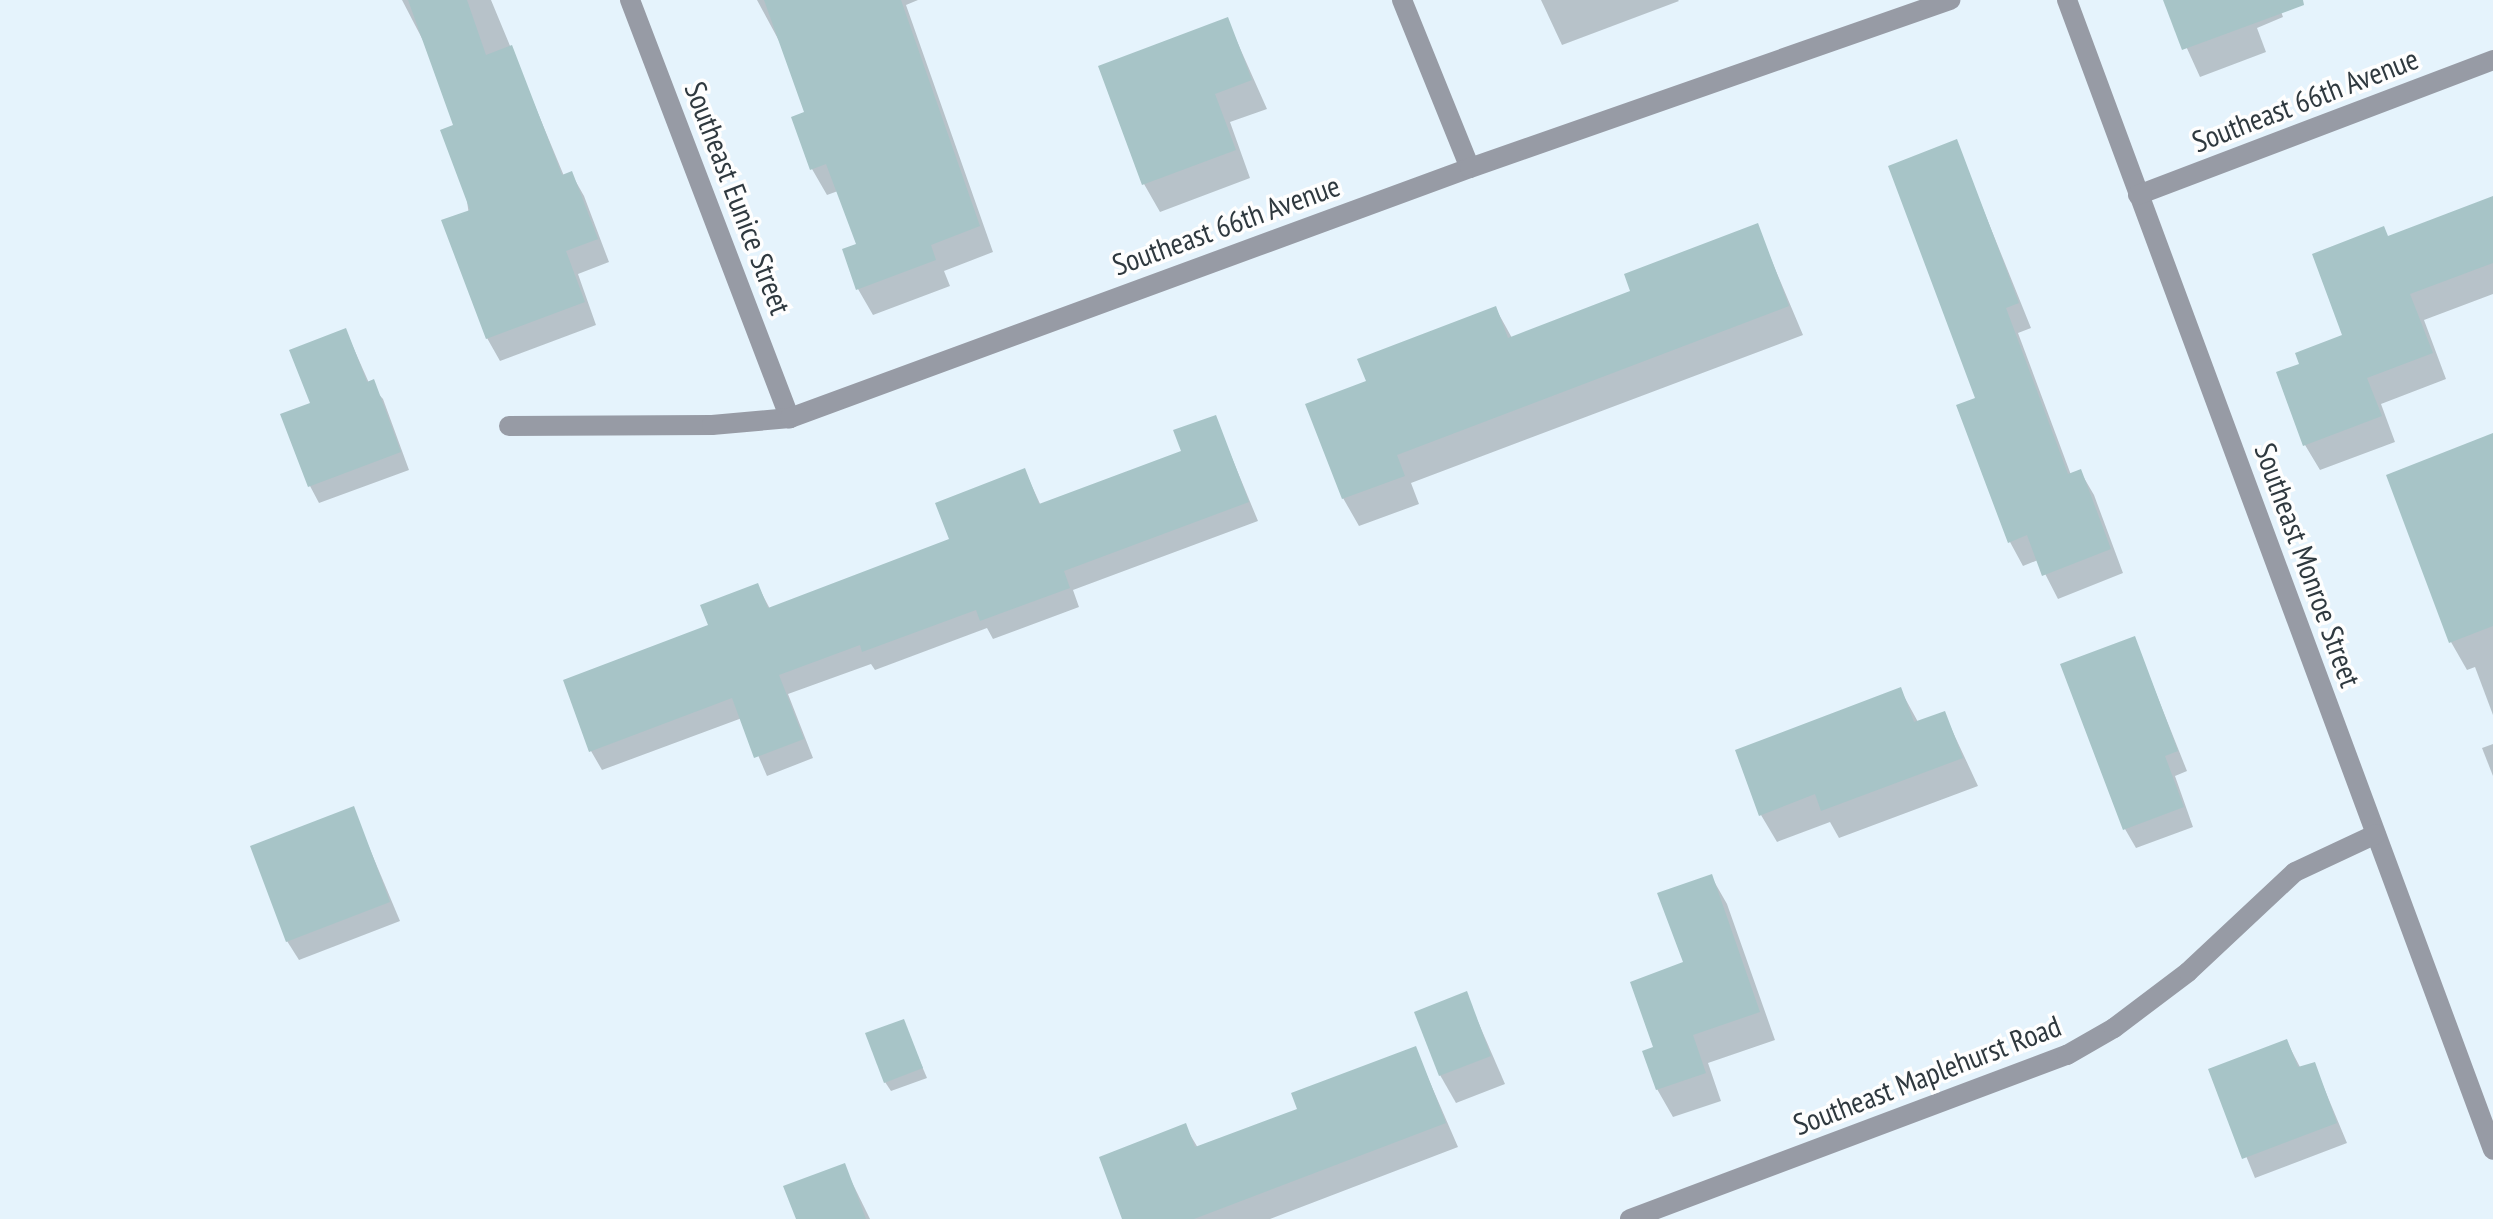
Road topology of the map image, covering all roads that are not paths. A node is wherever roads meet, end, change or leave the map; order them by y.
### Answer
1 (630, 0) edge
2 (1402, 0) edge
3 (1950, 0) edge
4 (2067, 0) edge
5 (2493, 60) edge
6 (1470, 168) junction
7 (2138, 195) junction
8 (790, 418) junction
9 (509, 426) dead end
10 (2376, 834) junction
11 (2493, 1150) edge
12 (1630, 1219) edge

1 - 8 street, Southeast Eunice Street
2 - 6 street
3 - 6 street, Southeast 66th Avenue
4 - 7 street, Southeast Monroe Street
5 - 7 street, Southeast 66th Avenue
6 - 8 street, Southeast 66th Avenue
7 - 10 street, Southeast Monroe Street
8 - 9 street, Southeast 66th Avenue
10 - 11 street, Southeast Monroe Street
10 - 12 street, Southeast Maplehurst Road

